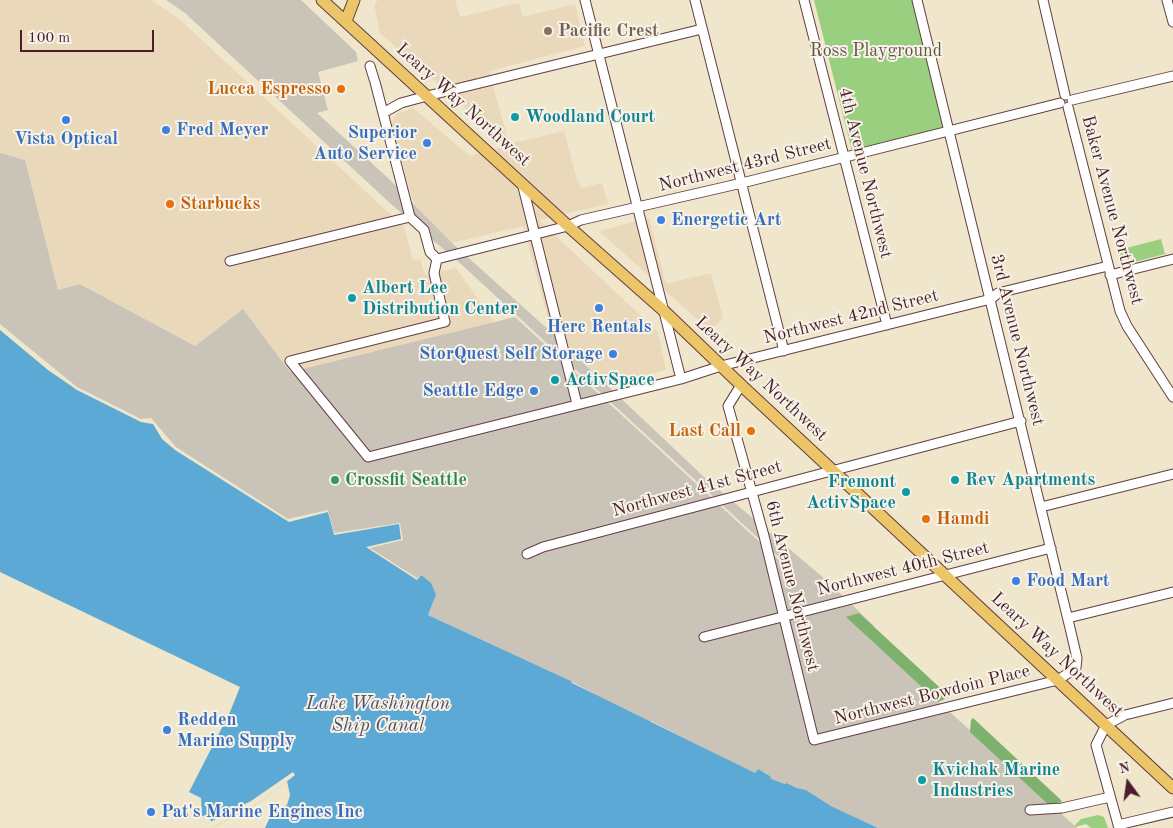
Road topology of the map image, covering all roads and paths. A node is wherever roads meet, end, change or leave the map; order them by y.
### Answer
1 (322, 0) edge
2 (354, 0) edge
3 (585, 0) edge
4 (695, 0) edge
5 (804, 0) edge
6 (917, 0) edge
7 (1043, 0) edge
8 (1167, 0) edge
9 (346, 21) junction
10 (1173, 22) edge
11 (702, 29) junction
12 (599, 55) junction
13 (370, 66) dead end
14 (1173, 76) edge
15 (428, 96) junction
16 (1066, 101) junction
17 (383, 113) junction
18 (949, 131) junction
19 (844, 158) junction
20 (522, 183) junction
21 (742, 183) junction
22 (638, 208) junction
23 (410, 217) junction
24 (568, 226) junction
25 (534, 235) junction
26 (438, 259) junction
27 (1173, 260) edge
28 (230, 261) dead end
29 (1109, 270) junction
30 (991, 299) junction
31 (664, 311) junction
32 (887, 325) junction
33 (784, 351) junction
34 (721, 366) junction
35 (681, 379) junction
36 (741, 386) junction
37 (1173, 398) edge
38 (577, 404) junction
39 (1021, 421) junction
40 (832, 470) junction
41 (1173, 474) edge
42 (751, 491) junction
43 (1041, 506) junction
44 (1051, 548) junction
45 (527, 554) dead end
46 (946, 575) junction
47 (1173, 592) edge
48 (783, 616) junction
49 (1068, 618) junction
50 (704, 637) dead end
51 (1058, 680) junction
52 (1173, 703) edge
53 (1106, 725) junction
54 (814, 740) joint
55 (1173, 788) edge
56 (1110, 797) junction
57 (1030, 810) dead end
58 (1173, 812) edge
59 (1118, 827) edge

1 - 9 main road, Leary Way Northwest
2 - 9 main road
3 - 12 street
4 - 11 street
5 - 19 street, 4th Avenue Northwest
6 - 18 street, 3rd Avenue Northwest
7 - 16 street, Baker Avenue Northwest
8 - 10 street
9 - 15 main road, Leary Way Northwest
11 - 12 street
11 - 21 street
12 - 15 street
12 - 22 street
13 - 17 street
14 - 16 street, Northwest 43rd Street
15 - 17 street
15 - 20 main road, Leary Way Northwest
16 - 18 street, Northwest 43rd Street
16 - 29 street, Baker Avenue Northwest
17 - 23 street
18 - 19 street, Northwest 43rd Street
18 - 30 street, 3rd Avenue Northwest
19 - 21 street, Northwest 43rd Street
19 - 32 street, 4th Avenue Northwest
20 - 24 main road, Leary Way Northwest
20 - 25 street
21 - 22 street, Northwest 43rd Street
21 - 33 street
22 - 24 street, Northwest 43rd Street
22 - 31 street
23 - 26 street
23 - 28 street
24 - 25 street, Northwest 43rd Street
24 - 31 main road, Leary Way Northwest
25 - 26 street, Northwest 43rd Street
25 - 38 street
26 - 38 street, Northwest 42nd Street
27 - 29 street, Northwest 42nd Street
29 - 30 street, Northwest 42nd Street
29 - 37 street, Baker Avenue Northwest
30 - 32 street, Northwest 42nd Street
30 - 39 street, 3rd Avenue Northwest
31 - 34 main road, Leary Way Northwest
31 - 35 street
32 - 33 street, Northwest 42nd Street
33 - 34 street, Northwest 42nd Street
34 - 35 street, Northwest 42nd Street
34 - 36 main road, Leary Way Northwest
35 - 38 street, Northwest 42nd Street
36 - 40 main road, Leary Way Northwest
36 - 42 street, 6th Avenue Northwest
39 - 40 street, Northwest 41st Street
39 - 43 street, 3rd Avenue Northwest
40 - 42 street, Northwest 41st Street
40 - 46 main road, Leary Way Northwest
41 - 43 street
42 - 45 street, Northwest 41st Street
42 - 48 street, 6th Avenue Northwest
43 - 44 street, 3rd Avenue Northwest
44 - 46 street, Northwest 40th Street
44 - 49 street, 3rd Avenue Northwest
46 - 48 street, Northwest 40th Street
46 - 51 main road, Leary Way Northwest
47 - 49 street
48 - 50 street, Northwest 40th Street
48 - 54 street, 6th Avenue Northwest
49 - 51 street, 3rd Avenue Northwest
51 - 53 main road, Leary Way Northwest
51 - 54 street, Northwest Bowdoin Place
52 - 53 street
53 - 55 main road, Leary Way Northwest
53 - 56 street
56 - 57 street
56 - 59 street
58 - 59 street

